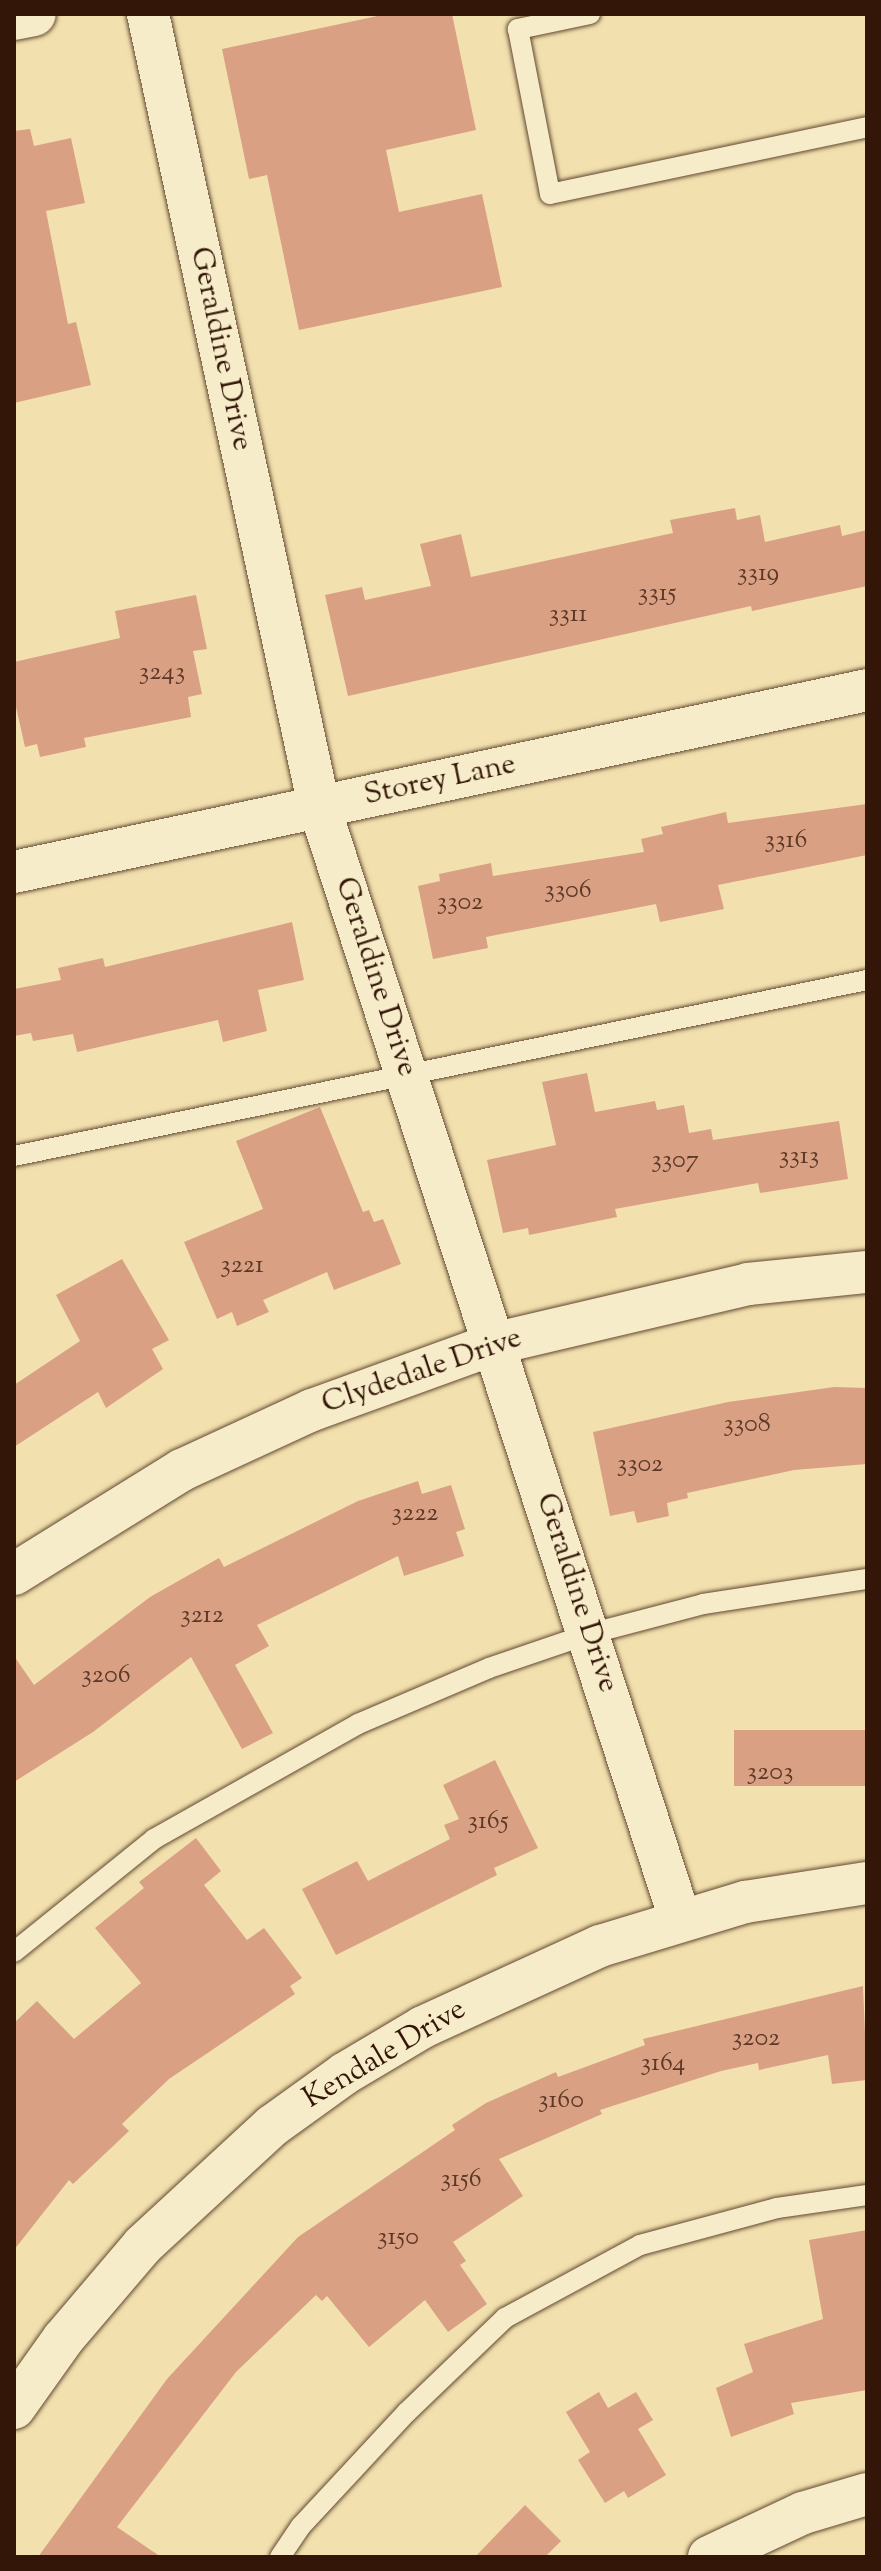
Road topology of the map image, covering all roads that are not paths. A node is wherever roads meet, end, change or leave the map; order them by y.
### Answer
1 (34, 14) edge
2 (148, 14) edge
3 (590, 14) edge
4 (14, 18) edge
5 (867, 127) edge
6 (867, 690) edge
7 (319, 806) junction
8 (14, 872) edge
9 (867, 980) edge
10 (407, 1074) junction
11 (14, 1156) edge
12 (867, 1272) edge
13 (497, 1343) junction
14 (14, 1574) edge
15 (867, 1579) edge
16 (589, 1634) junction
17 (867, 1883) edge
18 (680, 1919) junction
19 (14, 1952) edge
20 (867, 2195) edge
21 (14, 2408) edge
22 (867, 2494) edge
23 (280, 2557) edge
24 (709, 2557) edge

1 - 4 main road
2 - 7 street, Geraldine Drive
3 - 5 lane
6 - 7 street, Storey Lane
7 - 8 street, Storey Lane
7 - 10 street, Geraldine Drive
9 - 10 lane
10 - 11 lane
10 - 13 street, Geraldine Drive
12 - 13 street, Clydedale Drive
13 - 14 street, Clydedale Drive
13 - 16 street, Geraldine Drive
15 - 16 lane
16 - 18 street, Geraldine Drive
16 - 19 lane
17 - 18 street, Kendale Drive
18 - 21 street, Kendale Drive
20 - 23 lane
22 - 24 street

